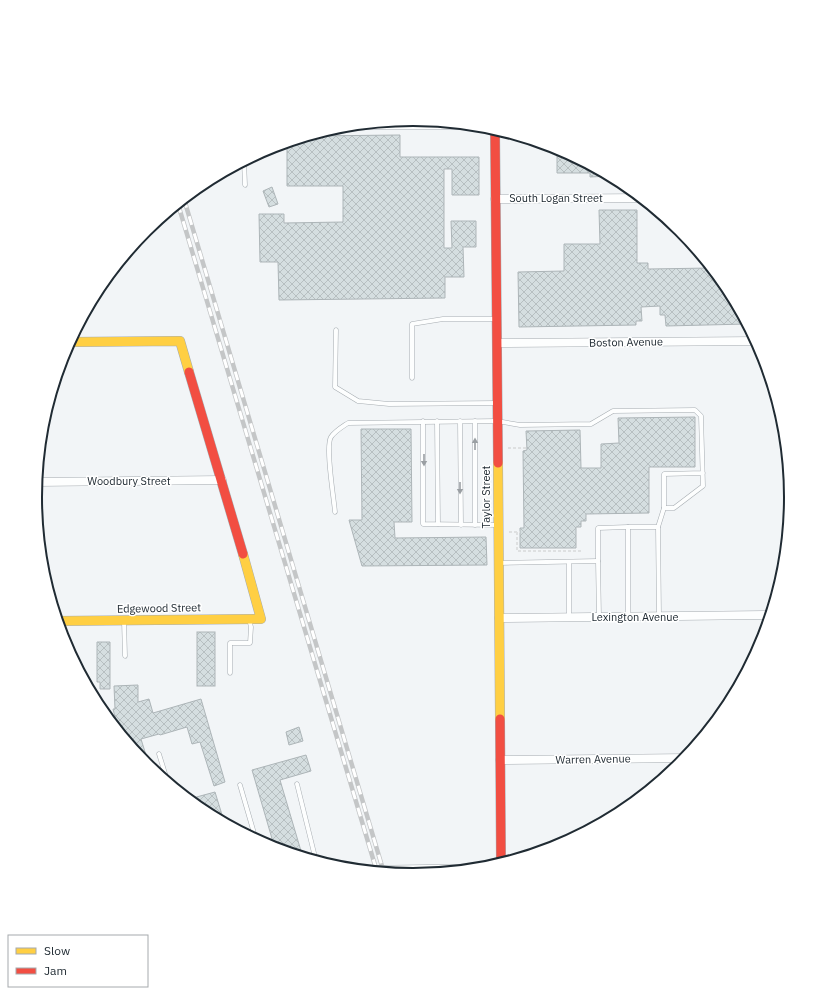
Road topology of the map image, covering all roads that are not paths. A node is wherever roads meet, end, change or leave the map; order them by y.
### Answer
1 (389, 127) edge
2 (437, 127) edge
3 (495, 136) edge
4 (244, 167) edge
5 (245, 185) dead end
6 (632, 198) edge
7 (495, 199) junction
8 (496, 319) junction
9 (336, 330) dead end
10 (750, 341) edge
11 (76, 342) edge
12 (497, 343) junction
13 (412, 378) dead end
14 (497, 403) junction
15 (423, 421) junction
16 (437, 421) junction
17 (460, 421) junction
18 (475, 421) junction
19 (497, 421) junction
20 (703, 473) junction
21 (222, 480) junction
22 (43, 482) edge
23 (664, 508) junction
24 (335, 512) dead end
25 (438, 524) junction
26 (461, 525) junction
27 (475, 525) junction
28 (498, 525) junction
29 (628, 527) junction
30 (658, 527) junction
31 (598, 561) junction
32 (498, 562) junction
33 (569, 562) junction
34 (660, 616) junction
35 (764, 616) edge
36 (569, 617) junction
37 (599, 617) junction
38 (628, 617) junction
39 (499, 618) junction
40 (248, 619) junction
41 (124, 620) junction
42 (63, 621) edge
43 (125, 656) dead end
44 (230, 674) dead end
45 (159, 754) dead end
46 (677, 758) edge
47 (500, 760) junction
48 (165, 773) edge
49 (297, 784) dead end
50 (240, 785) dead end
51 (254, 832) edge
52 (315, 855) edge
53 (501, 858) edge

1 - 2 lane
3 - 7 street, Taylor Street
4 - 5 lane
6 - 7 street, South Logan Street
7 - 8 street, Taylor Street
8 - 12 street, Taylor Street
8 - 13 lane
9 - 14 lane
10 - 12 street, Boston Avenue
11 - 21 street
12 - 14 street, Taylor Street
14 - 19 street, Taylor Street
15 - 16 lane
15 - 24 lane
15 -> 25 lane
16 - 17 lane
16 - 25 lane
17 - 18 lane
17 -> 26 lane
18 - 19 lane
27 -> 18 lane
19 - 20 lane
19 - 28 street, Taylor Street
20 - 23 lane
20 - 23 lane
21 - 22 street, Woodbury Street
21 - 40 street, Edgewood Street
23 - 30 lane
25 - 26 lane
26 - 27 lane
27 - 28 lane
28 - 32 street, Taylor Street
29 - 30 lane
29 - 31 lane
29 - 38 lane
30 - 34 lane
31 - 33 lane
31 - 37 lane
32 - 33 lane
32 - 39 street, Taylor Street
33 - 36 lane
34 - 35 street, Lexington Avenue
34 - 38 street, Lexington Avenue
36 - 37 street, Lexington Avenue
36 - 39 street, Lexington Avenue
37 - 38 street, Lexington Avenue
39 - 47 street, Taylor Street
40 - 41 street, Edgewood Street
40 - 44 lane
41 - 42 street, Edgewood Street
41 - 43 lane
45 - 48 lane
46 - 47 street, Warren Avenue
47 - 53 street, Taylor Street
49 - 52 lane
50 - 51 lane

